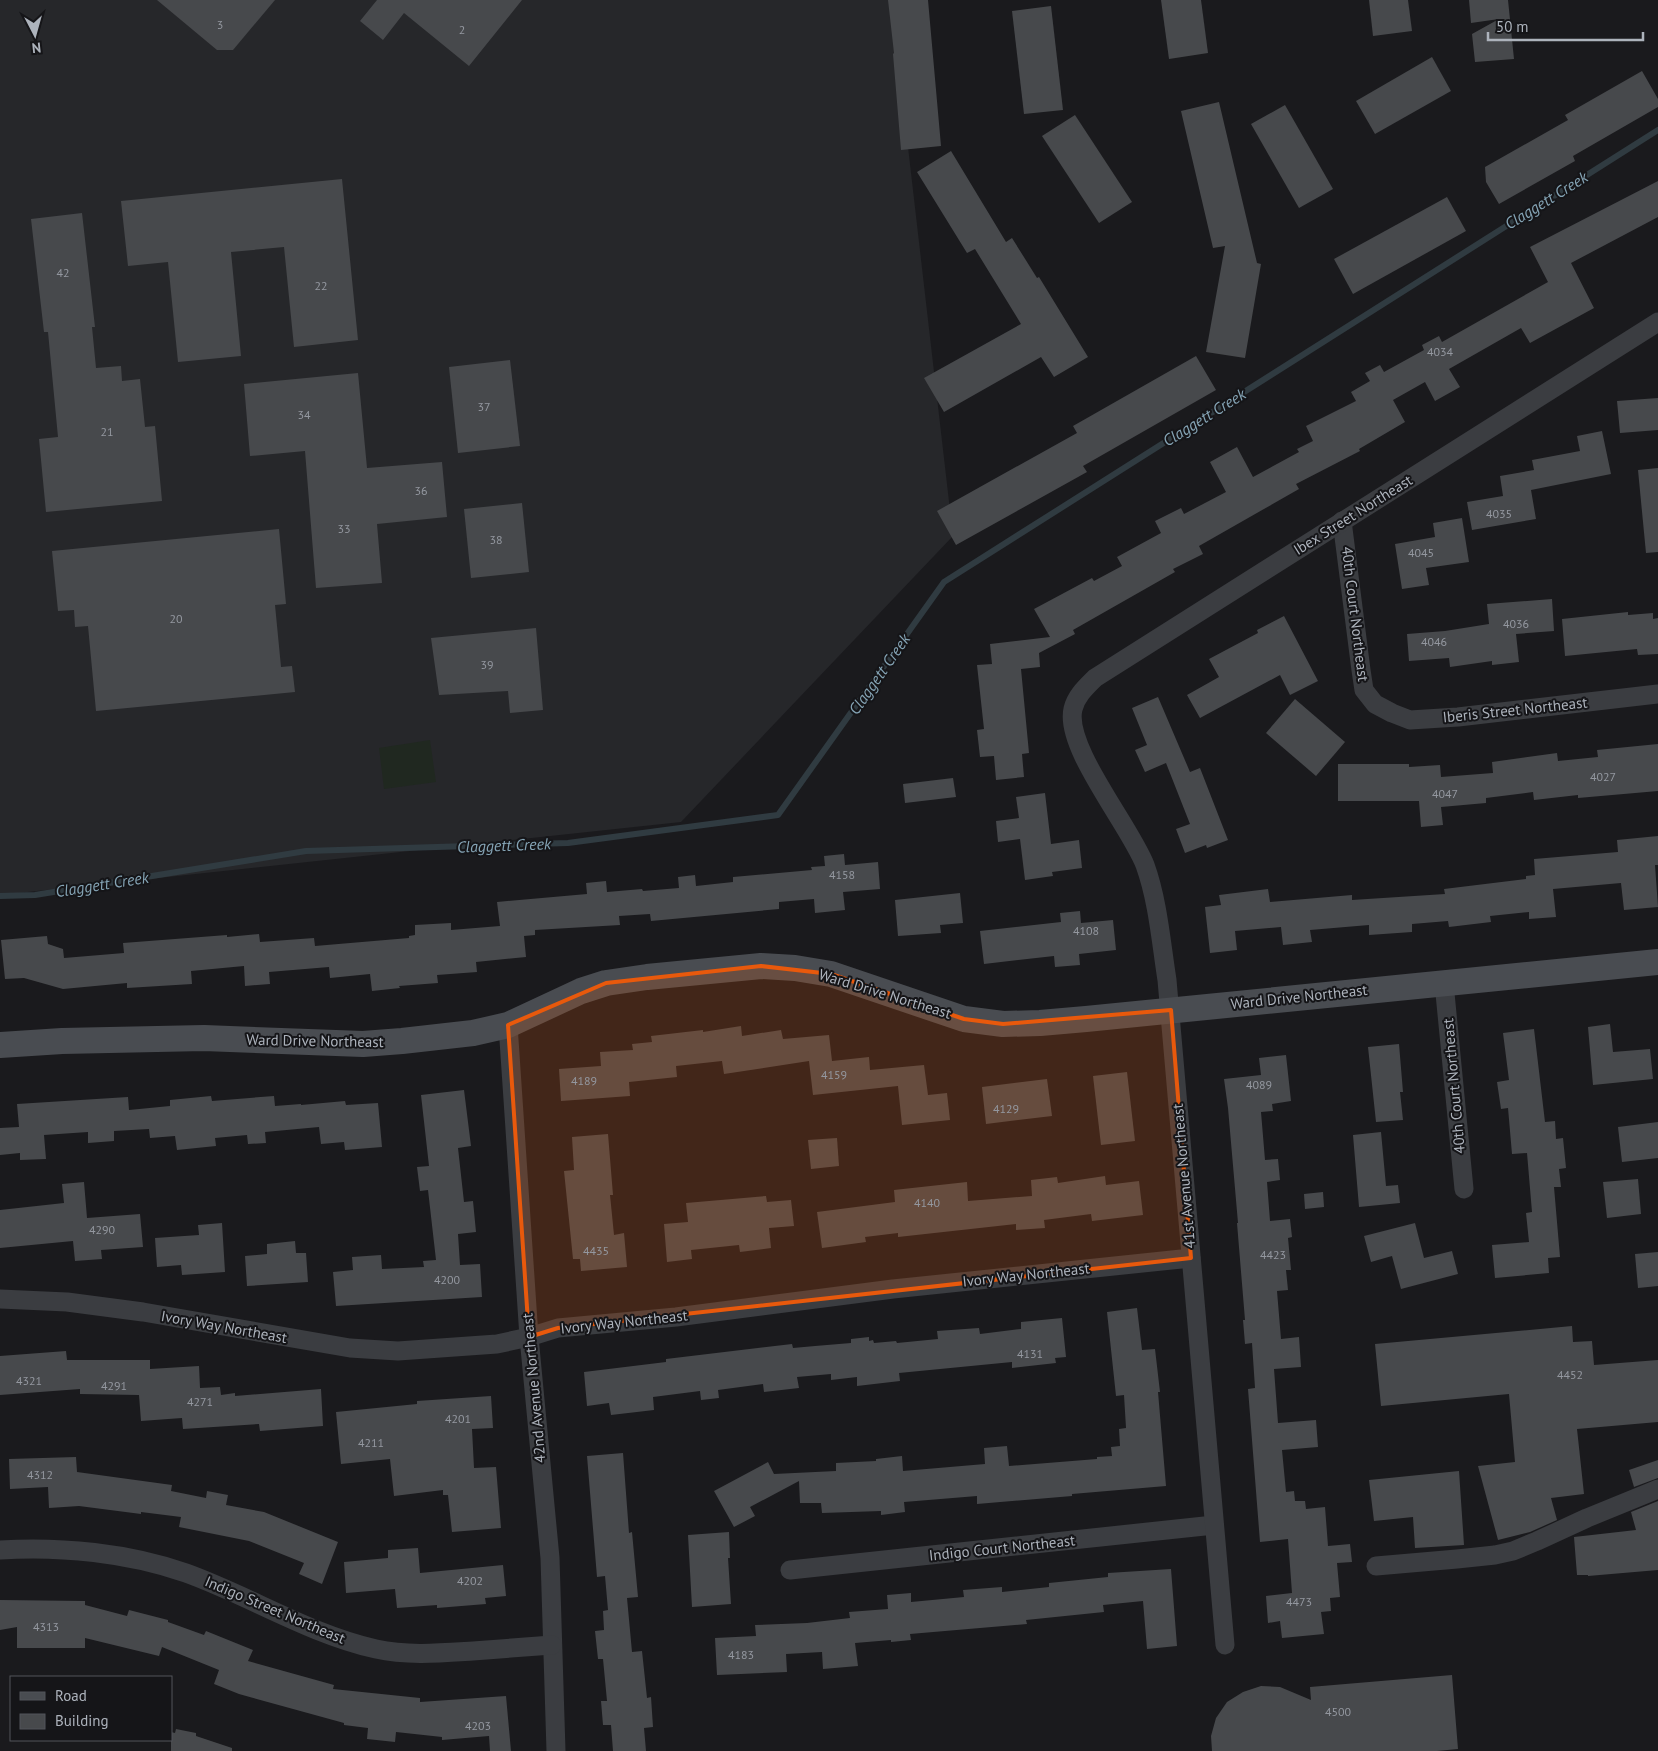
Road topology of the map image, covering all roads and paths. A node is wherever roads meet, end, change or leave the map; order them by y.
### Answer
1 (1658, 322) edge
2 (1342, 521) junction
3 (1658, 694) edge
4 (1375, 704) joint
5 (1074, 727) joint
6 (1658, 962) edge
7 (1444, 983) junction
8 (1171, 1010) junction
9 (508, 1025) junction
10 (0, 1045) edge
11 (1464, 1189) dead end
12 (1191, 1258) junction
13 (0, 1299) edge
14 (529, 1337) junction
15 (1658, 1489) edge
16 (1214, 1526) junction
17 (0, 1550) edge
18 (1376, 1566) dead end
19 (790, 1570) dead end
20 (552, 1645) junction
21 (1225, 1645) dead end
22 (556, 1751) edge

1 - 2 street, Ibex Street Northeast
2 - 4 street, 40th Court Northeast
2 - 5 street, Ibex Street Northeast
3 - 4 street, Iberis Street Northeast
5 - 8 street, 41st Avenue Northeast
6 - 7 street, Ward Drive Northeast
7 - 8 street, Ward Drive Northeast
7 - 11 street, 40th Court Northeast
8 - 9 street, Ward Drive Northeast
8 - 12 street, 41st Avenue Northeast
9 - 10 street, Ward Drive Northeast
9 - 14 street, 42nd Avenue Northeast
12 - 14 street, Ivory Way Northeast
12 - 16 street, 41st Avenue Northeast
13 - 14 street, Ivory Way Northeast
14 - 20 street, 42nd Avenue Northeast
15 - 18 street
16 - 19 street, Indigo Court Northeast
16 - 21 street, 41st Avenue Northeast
17 - 20 street, Indigo Street Northeast
20 - 22 street, 42nd Avenue Northeast

